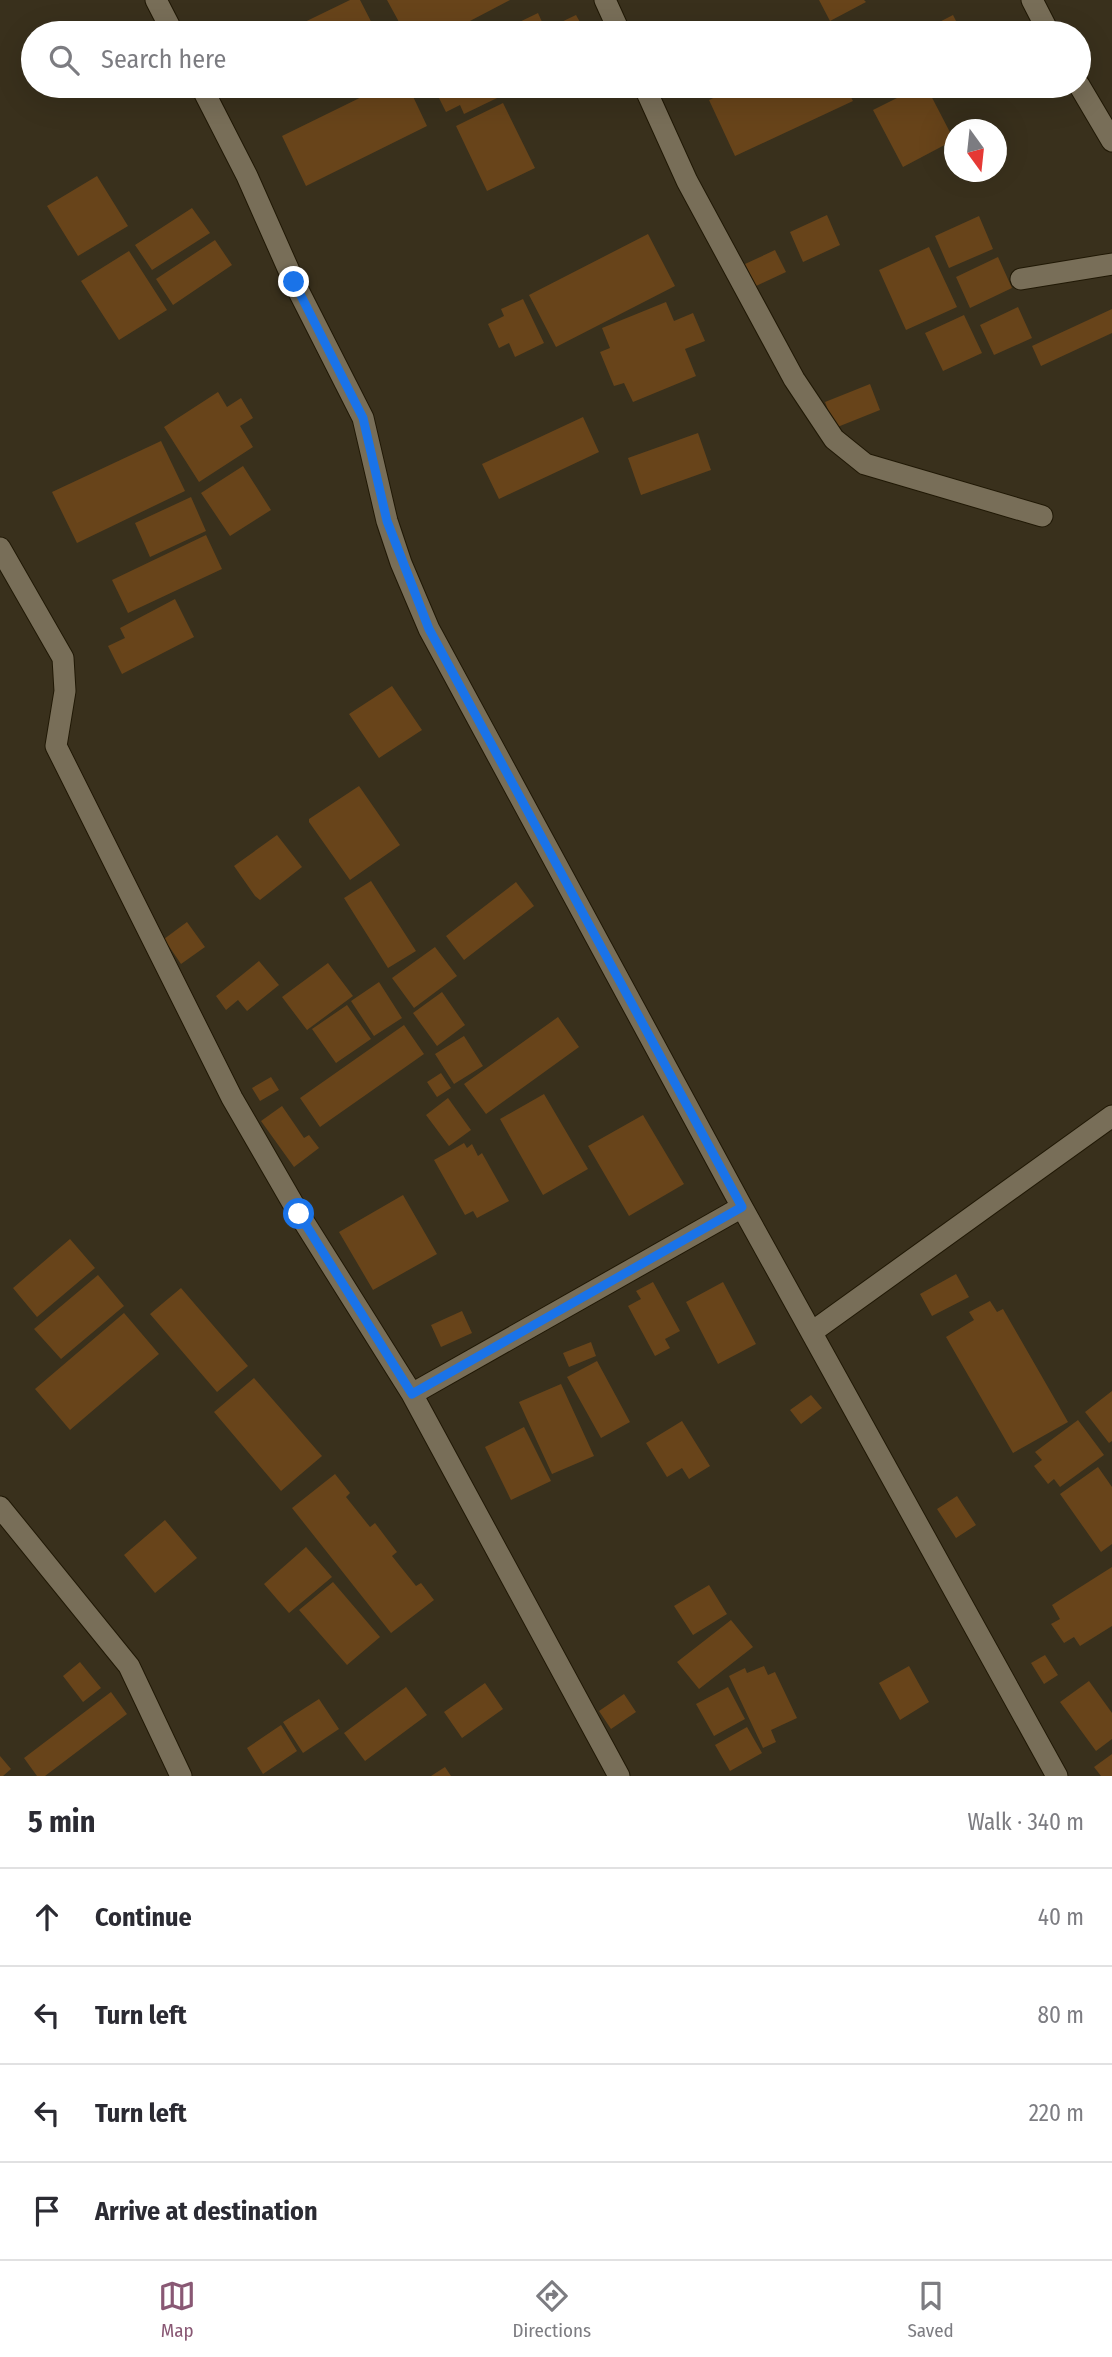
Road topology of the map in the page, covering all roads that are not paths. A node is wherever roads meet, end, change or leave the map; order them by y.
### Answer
1 (156, 0) edge
2 (605, 0) edge
3 (1032, 0) edge
4 (167, 21) edge
5 (615, 21) edge
6 (1043, 21) edge
7 (207, 98) edge
8 (650, 98) edge
9 (1087, 98) edge
10 (1112, 141) edge
11 (1112, 264) edge
12 (1021, 279) dead end
13 (1042, 516) dead end
14 (0, 548) edge
15 (1112, 1116) edge
16 (742, 1207) junction
17 (811, 1332) junction
18 (412, 1394) junction
19 (0, 1507) edge
20 (181, 1776) edge
21 (620, 1776) edge
22 (1057, 1776) edge

1 - 4 street
2 - 5 street
3 - 6 street
7 - 16 street
8 - 13 street
9 - 10 street
11 - 12 street
14 - 18 street
15 - 17 street
16 - 17 street
16 - 18 street
17 - 22 street
18 - 21 street
19 - 20 street

